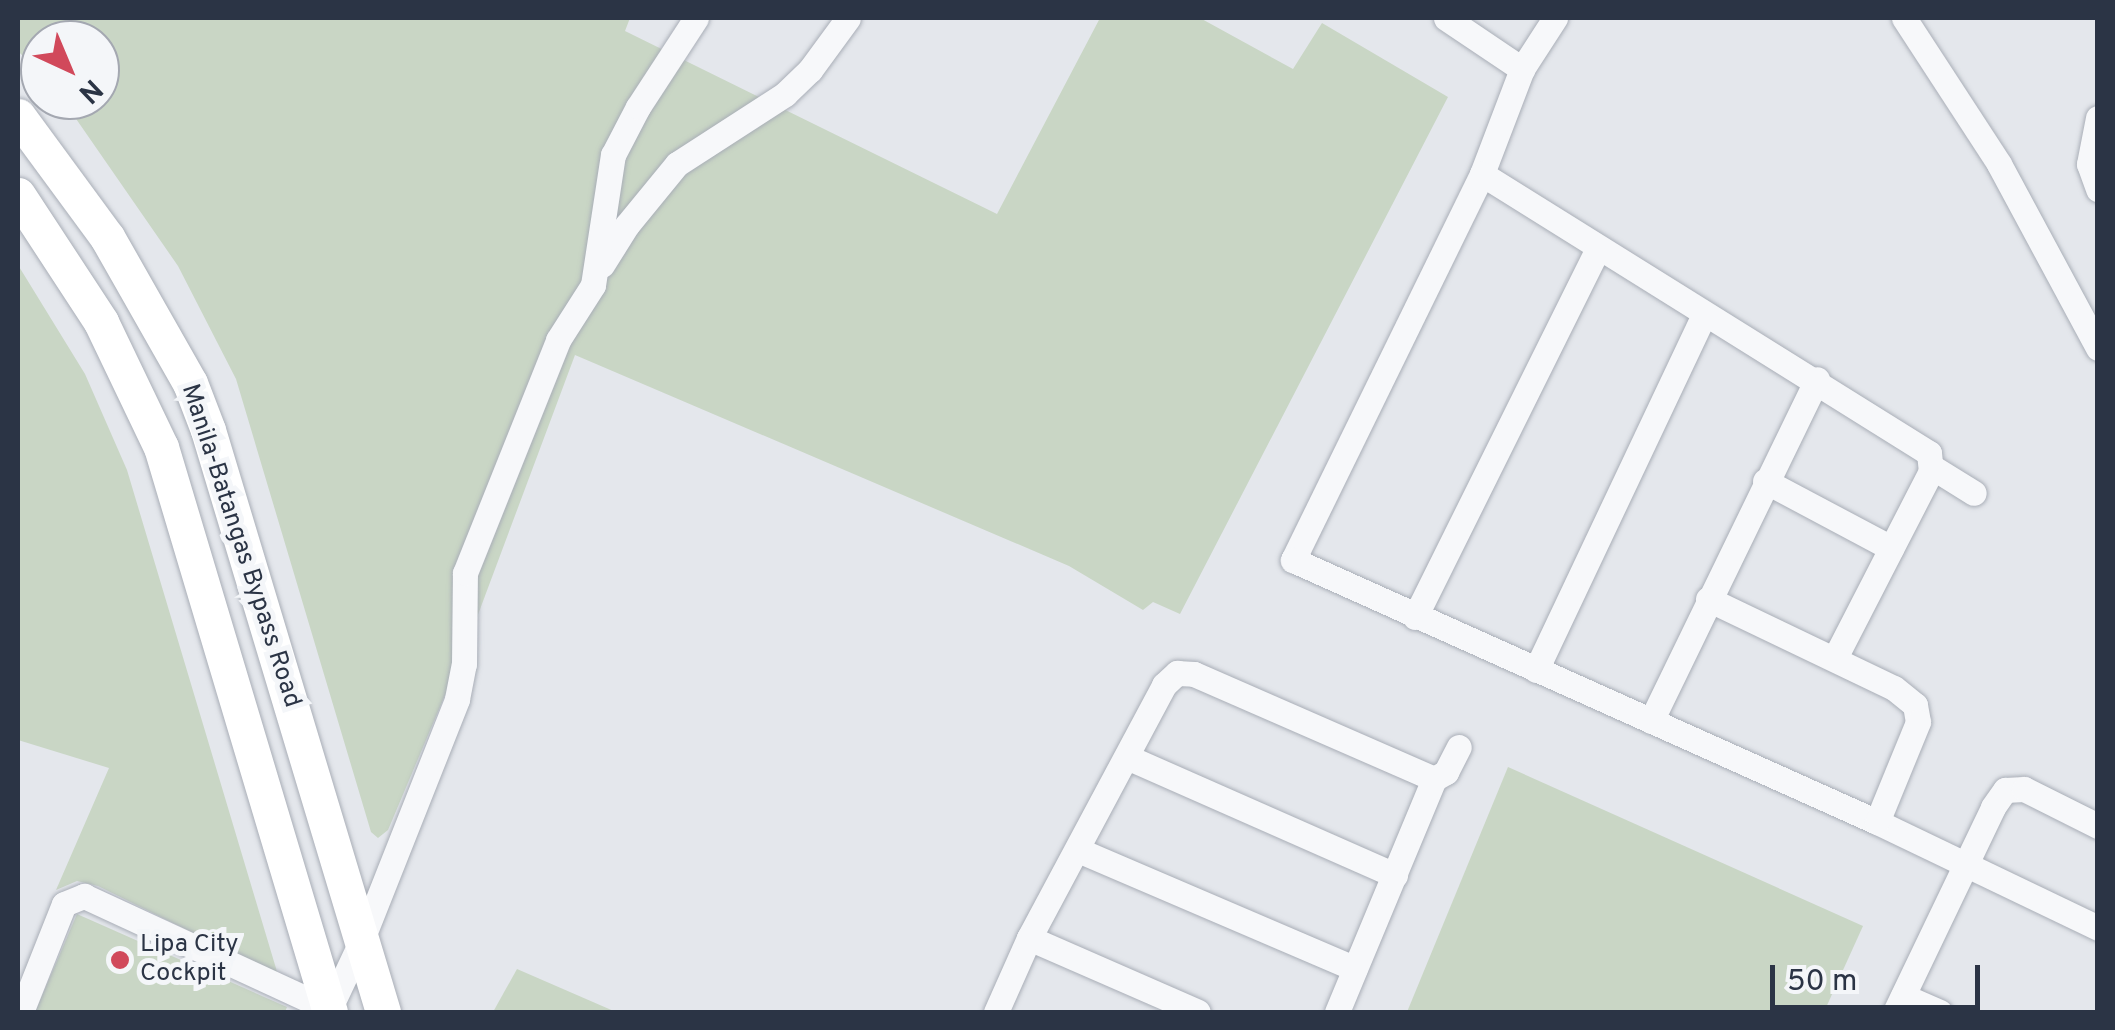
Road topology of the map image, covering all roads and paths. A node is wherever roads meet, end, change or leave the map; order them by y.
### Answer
1 (696, 18) edge
2 (848, 18) edge
3 (1446, 18) edge
4 (1555, 18) edge
5 (1904, 18) edge
6 (1522, 69) junction
7 (18, 116) edge
8 (2098, 118) edge
9 (1482, 174) junction
10 (2098, 189) edge
11 (18, 196) edge
12 (1597, 250) junction
13 (597, 274) junction
14 (1704, 314) junction
15 (2098, 348) edge
16 (1817, 379) junction
17 (1932, 467) junction
18 (1765, 481) junction
19 (1974, 492) dead end
20 (1891, 548) junction
21 (1708, 599) junction
22 (1415, 617) junction
23 (1835, 658) junction
24 (1536, 670) junction
25 (1651, 721) junction
26 (1459, 747) dead end
27 (1127, 758) junction
28 (1434, 779) junction
29 (1877, 822) junction
30 (2098, 826) edge
31 (1078, 850) junction
32 (1966, 865) junction
33 (1395, 875) junction
34 (2098, 928) edge
35 (1029, 938) junction
36 (362, 942) junction
37 (1355, 969) junction
38 (1899, 1004) edge
39 (329, 1011) edge
40 (21, 1012) edge
41 (383, 1012) edge
42 (996, 1012) edge
43 (1198, 1012) edge
44 (1338, 1012) edge
45 (1940, 1012) edge

1 - 13 street
2 - 13 street
3 - 6 street
4 - 6 street
5 - 15 street
6 - 9 street
7 - 36 main road, Manila-Batangas Bypass Road
8 - 10 street
9 - 12 street
9 - 22 street
11 - 39 main road, Manila-Batangas Bypass Road
12 - 14 street
12 - 22 street
13 - 36 street
14 - 16 street
14 - 24 street
16 - 17 street
16 - 18 street
17 - 19 street
17 - 20 street
18 - 20 street
18 - 21 street
20 - 23 street
21 - 23 street
21 - 25 street
22 - 24 street
23 - 29 street
24 - 25 street
25 - 29 street
26 - 28 street
27 - 28 street
27 - 31 street
27 - 33 street
28 - 33 street
29 - 32 street
30 - 32 street
31 - 35 street
31 - 37 street
32 - 34 street
32 - 38 street
33 - 37 street
35 - 42 street
35 - 43 street
36 - 39 street
36 - 41 main road, Manila-Batangas Bypass Road
37 - 44 street
38 - 45 street
39 - 40 street

